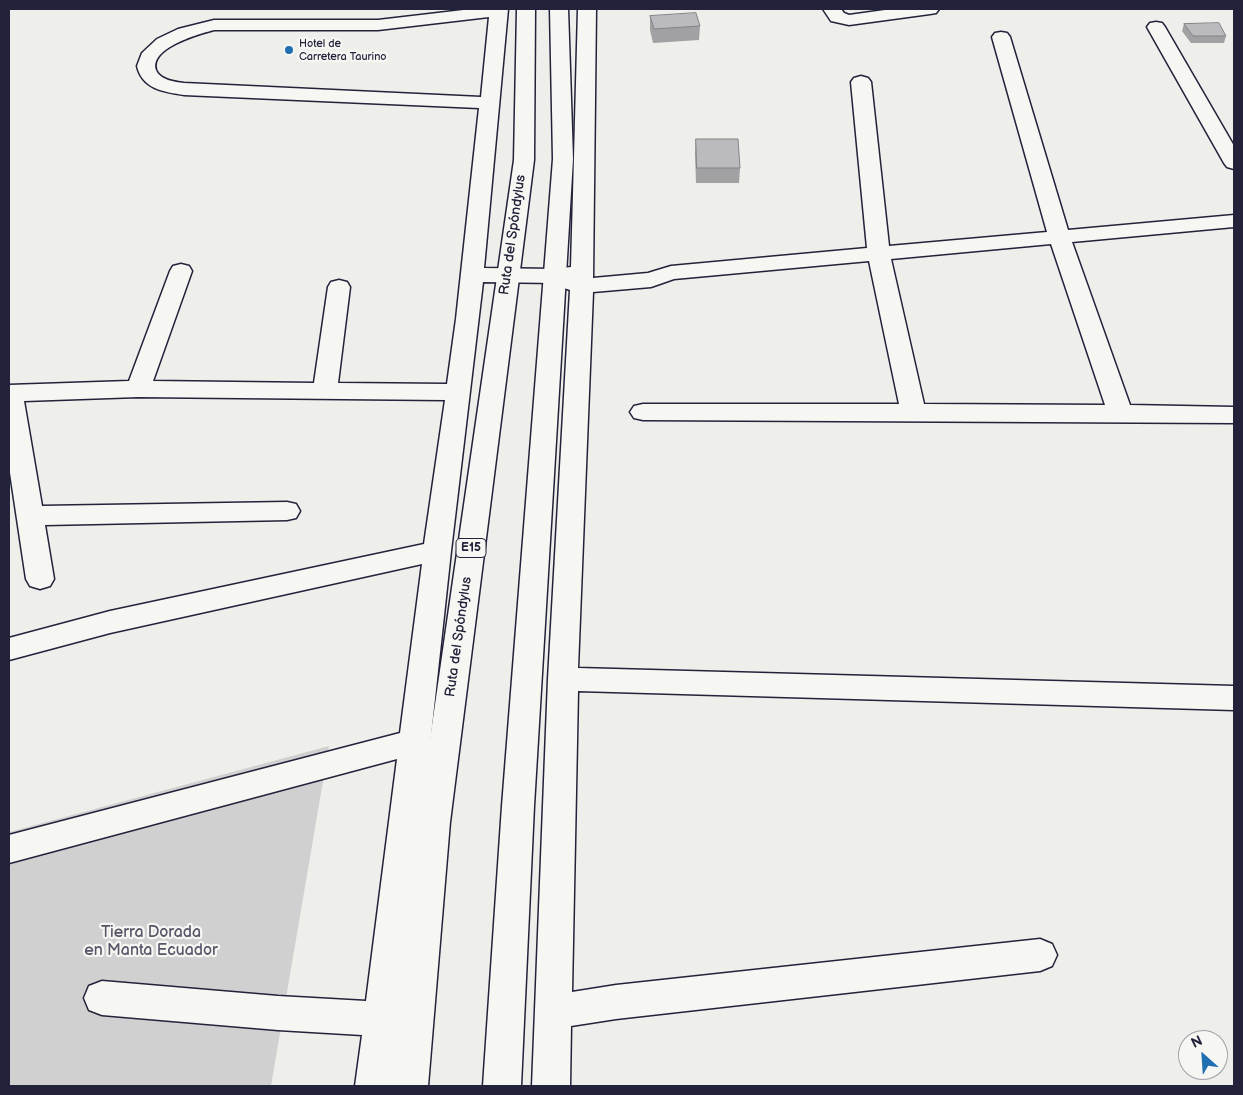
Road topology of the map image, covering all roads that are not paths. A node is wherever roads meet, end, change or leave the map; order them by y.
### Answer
1 (526, 9) edge
2 (559, 9) edge
3 (587, 9) edge
4 (832, 9) edge
5 (930, 9) edge
6 (499, 10) edge
7 (1156, 27) dead end
8 (1001, 38) dead end
9 (861, 82) dead end
10 (490, 103) junction
11 (1234, 163) edge
12 (1234, 221) edge
13 (1059, 236) junction
14 (878, 254) junction
15 (181, 271) dead end
16 (472, 275) junction
17 (508, 275) junction
18 (554, 276) junction
19 (582, 279) junction
20 (339, 287) dead end
21 (138, 389) junction
22 (325, 389) junction
23 (458, 392) junction
24 (10, 393) edge
25 (643, 412) dead end
26 (913, 412) junction
27 (1120, 413) junction
28 (1234, 415) edge
29 (287, 511) dead end
30 (30, 516) junction
31 (437, 551) junction
32 (40, 579) dead end
33 (9, 649) edge
34 (563, 679) junction
35 (1234, 698) edge
36 (414, 742) junction
37 (9, 849) edge
38 (1040, 955) dead end
39 (102, 998) dead end
40 (553, 1012) junction
41 (382, 1019) junction
42 (374, 1086) edge
43 (409, 1086) edge
44 (502, 1086) edge
45 (551, 1086) edge

1 - 17 main road, Ruta del Spóndylus / E15
2 - 18 main road
3 - 19 main road
4 - 5 main road
6 - 10 main road
6 - 10 main road
7 - 11 main road
8 - 13 main road
9 - 14 main road
10 - 16 main road
12 - 13 main road
13 - 14 main road
13 - 27 main road
14 - 19 main road
14 - 26 main road
15 - 21 main road
16 - 17 main road
16 - 23 main road
17 - 18 main road
17 - 43 main road, Ruta del Spóndylus / E15
18 - 19 main road
18 - 44 main road
19 - 34 main road
20 - 22 main road
21 - 22 main road
21 - 24 main road
22 - 23 main road
23 - 31 main road
24 - 30 main road
25 - 26 main road
26 - 27 main road
27 - 28 main road
29 - 30 main road
30 - 32 main road
31 - 33 main road
31 - 36 main road
34 - 35 main road
34 - 40 main road
36 - 37 main road
36 - 41 main road
38 - 40 main road
39 - 41 main road
40 - 45 main road
41 - 42 main road

